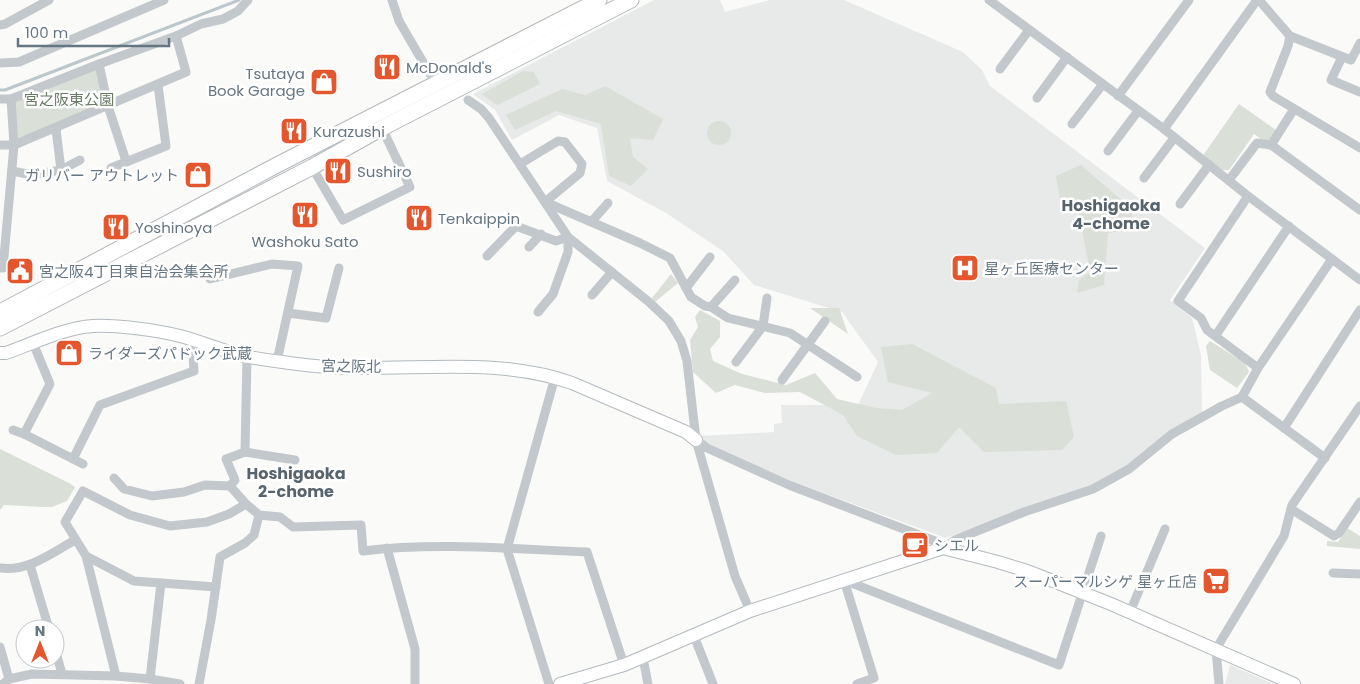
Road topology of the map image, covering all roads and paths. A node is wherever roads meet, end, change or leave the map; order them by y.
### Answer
1 (49, 0) edge
2 (164, 0) edge
3 (248, 0) edge
4 (392, 0) edge
5 (599, 0) edge
6 (631, 0) edge
7 (989, 0) edge
8 (1189, 0) edge
9 (1258, 0) edge
10 (0, 25) edge
11 (565, 25) junction
12 (1029, 30) junction
13 (176, 36) junction
14 (1290, 36) junction
15 (1360, 42) edge
16 (1067, 57) junction
17 (1342, 57) junction
18 (0, 63) edge
19 (99, 64) junction
20 (1000, 69) dead end
21 (430, 74) dead end
22 (1102, 84) junction
23 (158, 85) junction
24 (1360, 92) edge
25 (1118, 96) junction
26 (1037, 98) dead end
27 (0, 99) edge
28 (11, 99) junction
29 (468, 100) dead end
30 (108, 106) junction
31 (1294, 109) junction
32 (1138, 111) junction
33 (1072, 124) dead end
34 (382, 128) junction
35 (56, 129) junction
36 (1164, 129) junction
37 (1174, 138) junction
38 (0, 145) edge
39 (14, 146) junction
40 (1271, 146) junction
41 (1360, 148) edge
42 (1108, 151) dead end
43 (80, 160) dead end
44 (126, 161) junction
45 (520, 164) junction
46 (1209, 165) junction
47 (312, 167) junction
48 (110, 168) dead end
49 (61, 170) junction
50 (12, 171) junction
51 (1144, 178) dead end
52 (1229, 180) junction
53 (1248, 196) junction
54 (545, 202) junction
55 (608, 203) dead end
56 (1180, 204) dead end
57 (1360, 210) edge
58 (4, 220) edge
59 (592, 221) junction
60 (1289, 226) junction
61 (541, 234) junction
62 (568, 237) junction
63 (529, 247) dead end
64 (487, 256) dead end
65 (710, 257) dead end
66 (1332, 259) junction
67 (0, 268) edge
68 (339, 268) dead end
69 (612, 272) junction
70 (210, 279) dead end
71 (735, 280) dead end
72 (1360, 280) edge
73 (686, 288) junction
74 (592, 295) dead end
75 (767, 298) dead end
76 (711, 307) junction
77 (1360, 310) edge
78 (0, 312) edge
79 (538, 312) dead end
80 (288, 314) junction
81 (825, 321) dead end
82 (763, 326) junction
83 (0, 328) edge
84 (1216, 335) junction
85 (192, 340) junction
86 (33, 343) junction
87 (808, 345) junction
88 (0, 353) edge
89 (248, 357) junction
90 (277, 361) junction
91 (736, 362) dead end
92 (1258, 368) junction
93 (857, 376) dead end
94 (555, 377) junction
95 (782, 380) dead end
96 (1242, 397) junction
97 (1360, 406) edge
98 (1284, 428) junction
99 (13, 430) dead end
100 (24, 434) junction
101 (696, 440) junction
102 (245, 452) junction
103 (1325, 458) junction
104 (73, 459) junction
105 (295, 460) dead end
106 (83, 464) dead end
107 (114, 478) dead end
108 (230, 486) junction
109 (1360, 502) edge
110 (246, 504) junction
111 (1291, 509) junction
112 (259, 515) junction
113 (1165, 529) dead end
114 (1101, 536) dead end
115 (75, 540) junction
116 (387, 548) junction
117 (507, 548) junction
118 (943, 548) junction
119 (86, 556) junction
120 (30, 565) junction
121 (0, 568) edge
122 (1333, 573) dead end
123 (1360, 574) edge
124 (844, 580) junction
125 (161, 583) junction
126 (216, 587) junction
127 (1082, 594) junction
128 (750, 611) junction
129 (1130, 612) junction
130 (46, 619) edge
131 (694, 636) junction
132 (0, 647) edge
133 (1216, 649) junction
134 (643, 658) junction
135 (624, 665) junction
136 (61, 669) edge
137 (62, 674) junction
138 (116, 676) junction
139 (150, 679) junction
140 (6, 681) edge
141 (180, 684) edge
142 (199, 684) edge
143 (415, 684) edge
144 (549, 684) edge
145 (560, 684) edge
146 (648, 684) edge
147 (713, 684) edge
148 (857, 684) edge
149 (1219, 684) edge
150 (1294, 684) edge

1 - 10 street
2 - 18 street
3 - 13 street
4 - 21 street
5 - 11 highway
6 - 11 highway
7 - 12 street
8 - 25 street
9 - 14 street
9 - 36 street
11 - 34 highway
11 - 78 highway
12 - 16 street
12 - 20 street
13 - 19 street
13 - 23 street
14 - 17 street
14 - 31 street
15 - 17 street
16 - 22 street
16 - 26 street
17 - 24 street
19 - 28 street
19 - 30 street
22 - 25 street
22 - 33 street
23 - 30 street
23 - 44 street
25 - 32 street
27 - 28 street
28 - 39 street
29 - 45 street
30 - 35 street
30 - 44 street
31 - 40 street
31 - 41 street
32 - 36 street
32 - 42 street
34 - 47 highway
34 - 47 street
35 - 39 street
35 - 49 street
36 - 37 street
37 - 46 street
37 - 51 street
38 - 39 street
39 - 50 street
40 - 52 street
40 - 57 street
43 - 49 street
44 - 48 street
45 - 54 street
45 - 54 street
46 - 52 street
46 - 56 street
47 - 83 highway
49 - 50 street
50 - 58 street
52 - 53 street
53 - 60 street
53 - 84 street
54 - 59 street
54 - 62 street
55 - 59 street
58 - 67 street
59 - 73 street
60 - 66 street
60 - 84 street
61 - 62 street
61 - 63 street
61 - 64 street
62 - 69 street
62 - 79 street
65 - 73 street
66 - 72 street
66 - 92 street
68 - 80 street
69 - 74 street
69 - 101 street
70 - 80 street
71 - 76 street
73 - 76 street
75 - 82 street
76 - 82 street
77 - 98 street
80 - 90 street
81 - 87 street
82 - 87 street
82 - 91 street
84 - 92 street
85 - 86 street, 宮之阪北
85 - 89 street, 宮之阪北
85 - 104 street
86 - 88 street, 宮之阪北
86 - 100 street
87 - 93 street
87 - 95 street
89 - 90 street, 宮之阪北
89 - 102 street
90 - 94 street, 宮之阪北
92 - 96 street
94 - 101 street, 宮之阪北
94 - 117 street
96 - 98 street
96 - 118 street
97 - 103 street
98 - 103 street
99 - 100 street
100 - 104 street
101 - 118 street
101 - 128 street
102 - 105 street
102 - 108 street
103 - 111 street
104 - 106 street
107 - 108 street
108 - 110 street
109 - 111 street
110 - 112 street
110 - 115 street
111 - 133 street
112 - 116 street
112 - 126 street
113 - 129 street
114 - 127 street
115 - 119 street
115 - 120 street
116 - 117 street
116 - 143 street
117 - 135 street
117 - 144 street
118 - 124 street
118 - 127 street
119 - 125 street
119 - 138 street
120 - 121 street
120 - 130 street
122 - 123 street
124 - 127 street
124 - 128 street
124 - 148 street
125 - 126 street
125 - 139 street
126 - 142 street
127 - 129 street
128 - 131 street
129 - 133 street
131 - 134 street
131 - 147 street
132 - 140 street
133 - 149 street
133 - 150 street
134 - 135 street
134 - 146 street
135 - 145 street
136 - 137 street
137 - 138 street
137 - 140 street
138 - 139 street
139 - 141 street

